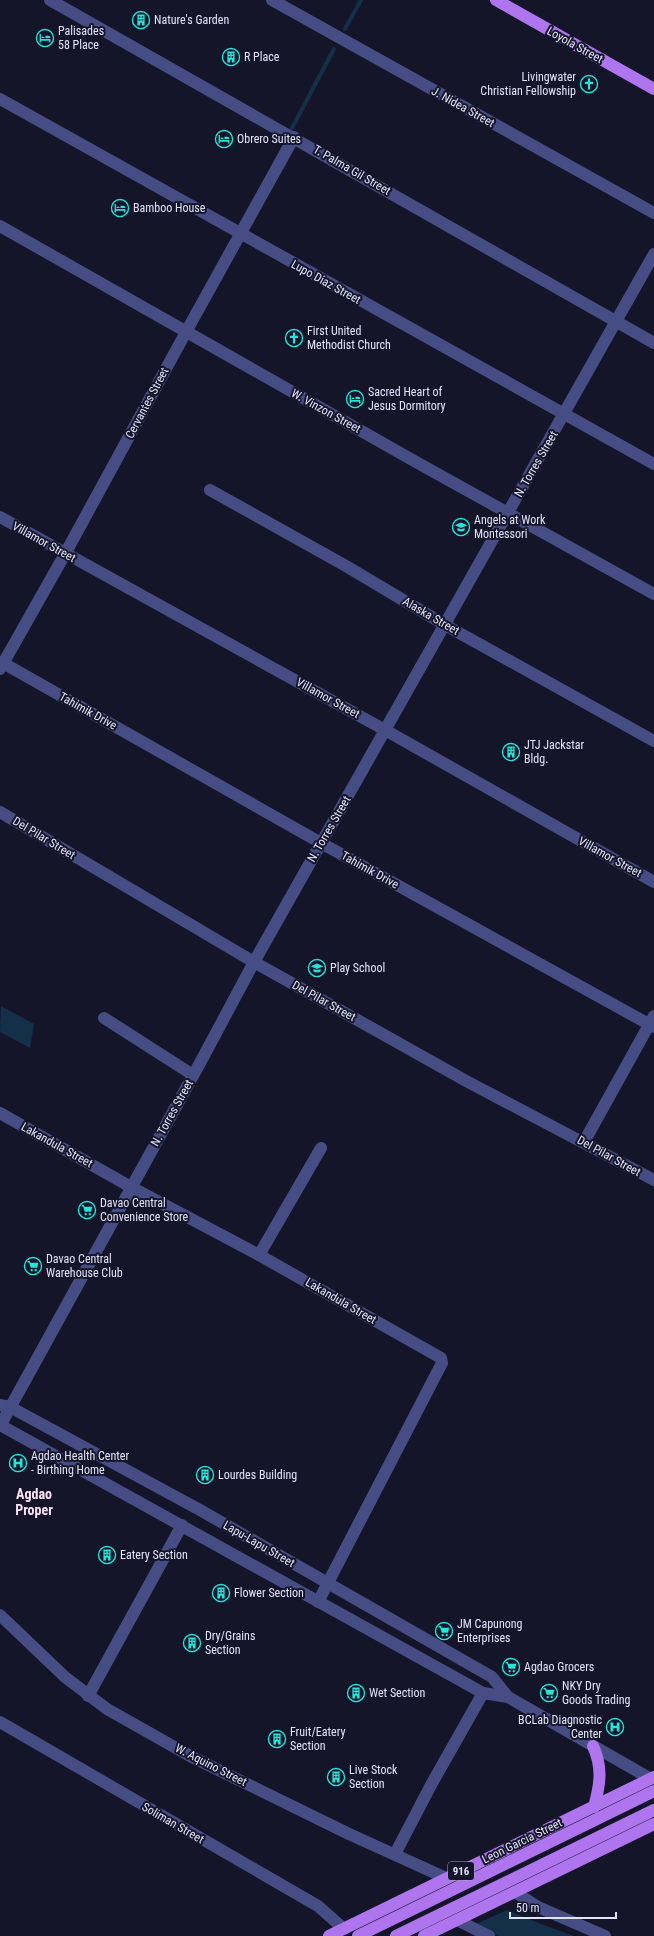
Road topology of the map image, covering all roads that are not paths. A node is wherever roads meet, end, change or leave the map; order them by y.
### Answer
1 (50, 0) edge
2 (272, 0) edge
3 (496, 0) edge
4 (654, 89) edge
5 (0, 99) edge
6 (294, 137) junction
7 (654, 213) edge
8 (0, 226) edge
9 (240, 234) junction
10 (654, 254) edge
11 (615, 320) junction
12 (186, 332) junction
13 (654, 343) edge
14 (565, 414) junction
15 (654, 464) edge
16 (210, 490) dead end
17 (508, 513) junction
18 (0, 517) edge
19 (65, 554) junction
20 (654, 594) edge
21 (445, 625) junction
22 (2, 666) edge
23 (385, 730) junction
24 (654, 741) edge
25 (0, 812) edge
26 (321, 843) junction
27 (654, 882) edge
28 (254, 962) junction
29 (104, 1018) dead end
30 (652, 1022) edge
31 (193, 1075) junction
32 (0, 1113) edge
33 (584, 1142) junction
34 (322, 1148) dead end
35 (654, 1180) edge
36 (131, 1187) junction
37 (259, 1255) junction
38 (5, 1406) edge
39 (0, 1425) edge
40 (182, 1525) junction
41 (328, 1583) junction
42 (318, 1602) junction
43 (0, 1615) edge
44 (483, 1693) junction
45 (88, 1696) junction
46 (508, 1697) junction
47 (0, 1722) edge
48 (593, 1746) junction
49 (653, 1777) edge
50 (654, 1791) edge
51 (594, 1807) junction
52 (654, 1810) edge
53 (654, 1824) edge
54 (394, 1854) junction
55 (446, 1878) junction
56 (515, 1892) junction
57 (457, 1920) junction
58 (344, 1929) junction
59 (329, 1936) edge
60 (358, 1936) edge
61 (396, 1936) edge
62 (424, 1936) edge
63 (489, 1936) edge
64 (605, 1936) edge

1 - 6 street, T. Palma Gil Street
2 - 7 street, J. Nidea Street
3 - 4 main road, Loyola Street
5 - 9 street, Lupo Diaz Street
6 - 9 street, Cervantes Street
6 - 11 street, T. Palma Gil Street
8 - 12 street, W. Vinzon Street
9 - 12 street, Cervantes Street
9 - 14 street, Lupo Diaz Street
10 - 11 street, N. Torres Street
11 - 13 street, T. Palma Gil Street
11 - 14 street, N. Torres Street
12 - 17 street, W. Vinzon Street
12 - 19 street, Cervantes Street
14 - 15 street, Lupo Diaz Street
14 - 17 street, N. Torres Street
16 - 21 street, Alaska Street
17 - 20 street, W. Vinzon Street
17 - 21 street, N. Torres Street
18 - 19 street, Villamor Street
19 - 22 street, Cervantes Street
19 - 23 street, Villamor Street
21 - 23 street, N. Torres Street
21 - 24 street, Alaska Street
22 - 26 street, Tahimik Drive
23 - 26 street, N. Torres Street
23 - 27 street, Villamor Street
25 - 28 street, Del Pilar Street
26 - 28 street, N. Torres Street
26 - 30 street, Tahimik Drive
28 - 31 street, N. Torres Street
28 - 33 street, Del Pilar Street
29 - 31 street
30 - 33 street
31 - 36 street, N. Torres Street
32 - 36 street, Lakandula Street
33 - 35 street, Del Pilar Street
34 - 37 street
36 - 37 street, Lakandula Street
36 - 38 street, N. Torres Street
37 - 41 street, Lakandula Street
38 - 39 street, N. Torres Street
38 - 41 street, Lapu-Lapu Street
39 - 40 street, Lapu-Lapu Street
40 - 42 street, Lapu-Lapu Street
40 - 45 street
41 - 42 street, Lakandula Street
41 - 46 street, Lapu-Lapu Street
42 - 44 street, Lapu-Lapu Street
43 - 45 street, W. Aquino Street
44 - 46 street, Lapu-Lapu Street
44 - 54 street
45 - 54 street, W. Aquino Street
46 - 48 street, Lapu-Lapu Street
47 - 58 street, Soliman Street
48 - 49 street, Lapu-Lapu Street
48 - 51 main road
49 - 51 main road, Leon Garcia Street / 916
50 - 60 main road
51 - 55 main road, Leon Garcia Street / 916
52 - 61 main road
53 - 56 main road
54 - 55 street, W. Aquino Street
55 - 58 main road, Leon Garcia Street / 916
56 - 57 main road
56 - 64 street
57 - 62 main road
57 - 63 street
58 - 59 main road, Leon Garcia Street / 916

